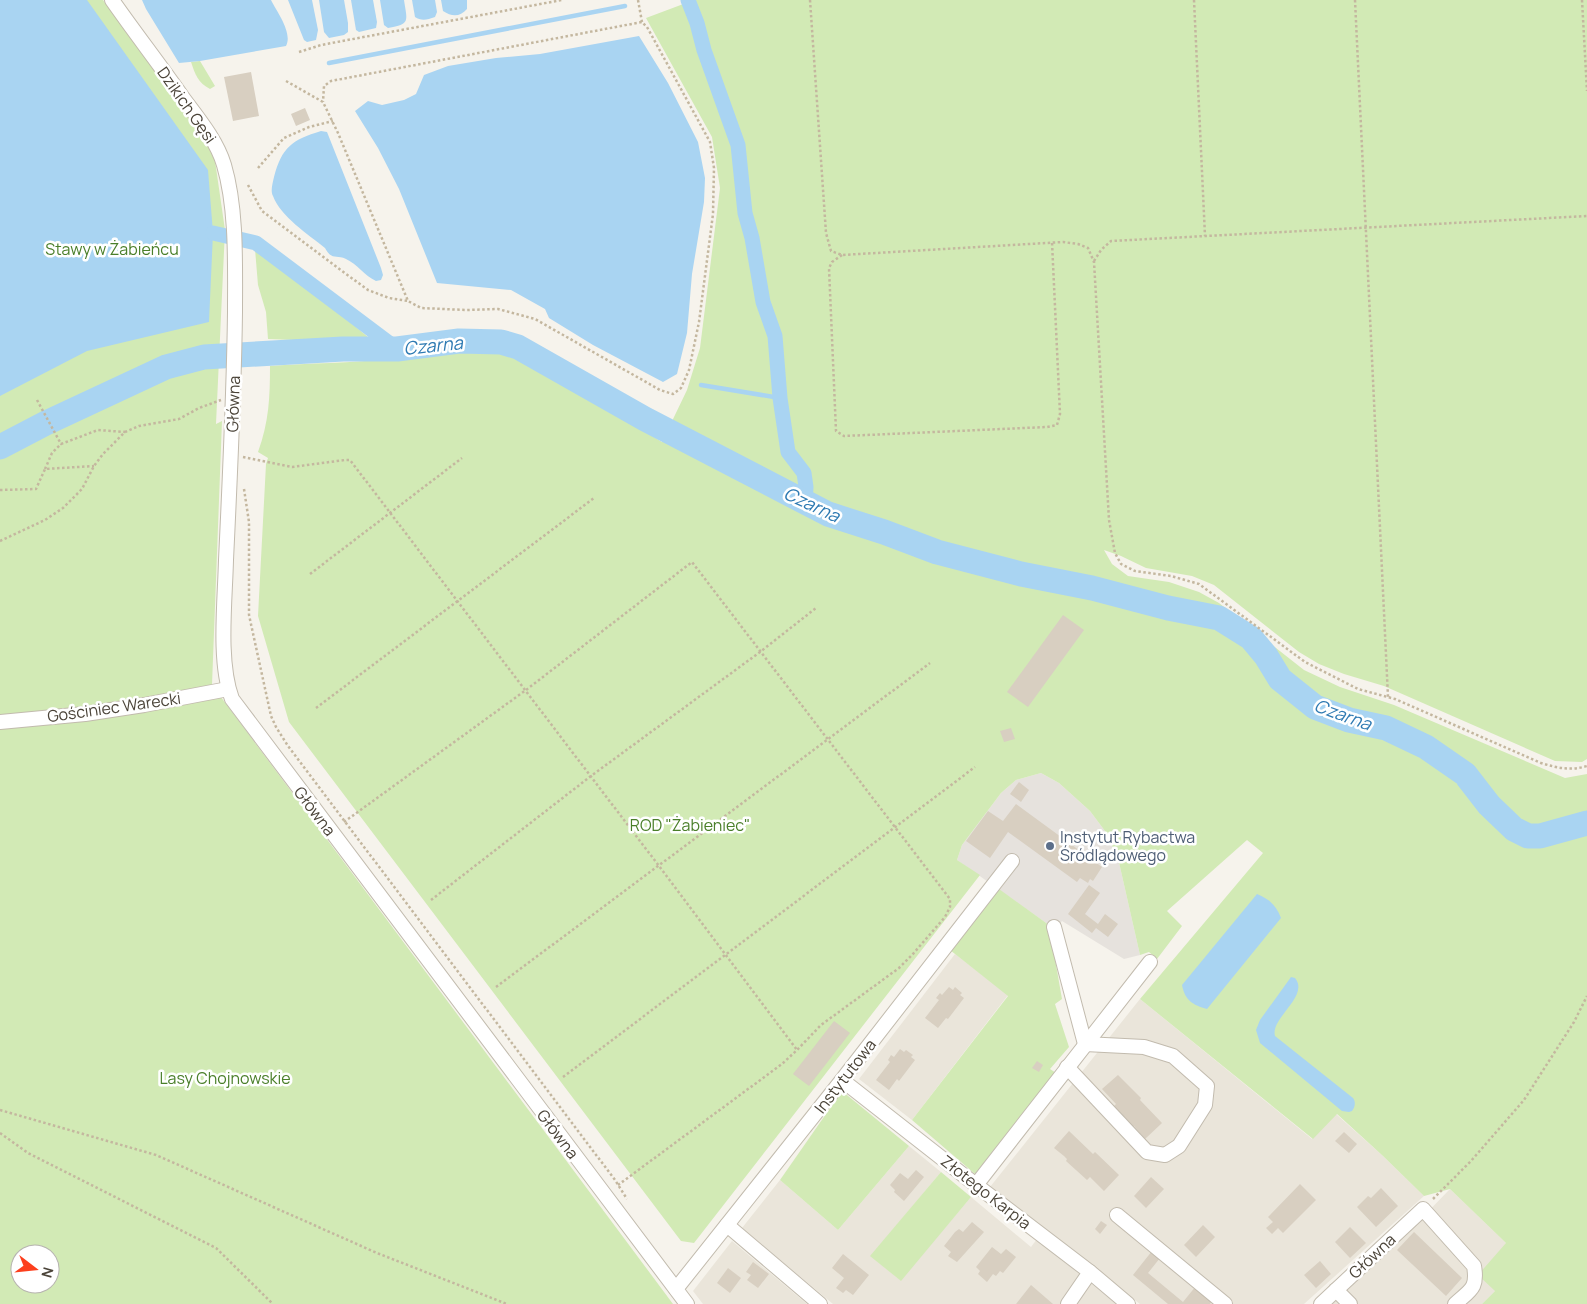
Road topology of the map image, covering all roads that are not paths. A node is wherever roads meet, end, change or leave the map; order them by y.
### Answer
1 (112, 0) edge
2 (233, 221) joint
3 (228, 689) junction
4 (0, 722) edge
5 (1012, 861) dead end
6 (1054, 927) dead end
7 (1150, 962) dead end
8 (1085, 1044) junction
9 (1067, 1067) junction
10 (842, 1080) junction
11 (976, 1185) junction
12 (1117, 1215) dead end
13 (727, 1225) junction
14 (1090, 1272) junction
15 (676, 1289) junction
16 (1336, 1290) junction
17 (687, 1304) edge
18 (820, 1304) edge
19 (1068, 1304) edge
20 (1127, 1304) edge
21 (1225, 1304) edge
22 (1321, 1304) edge
23 (1350, 1304) edge
24 (1455, 1304) edge

1 - 2 street, Dzikich Gęsi
2 - 3 street, Główna
3 - 4 street, Gościniec Warecki
3 - 15 street, Główna
5 - 10 street, Instytutowa
6 - 8 street
7 - 8 street
8 - 9 street
8 - 9 street
9 - 11 street
10 - 11 street, Złotego Karpia
10 - 13 street, Instytutowa
11 - 14 street, Złotego Karpia
12 - 21 street
13 - 15 street, Instytutowa
13 - 18 street
14 - 19 street
14 - 20 street, Złotego Karpia
15 - 17 street, Główna
16 - 22 street, Główna
16 - 23 street
16 - 24 street, Główna

